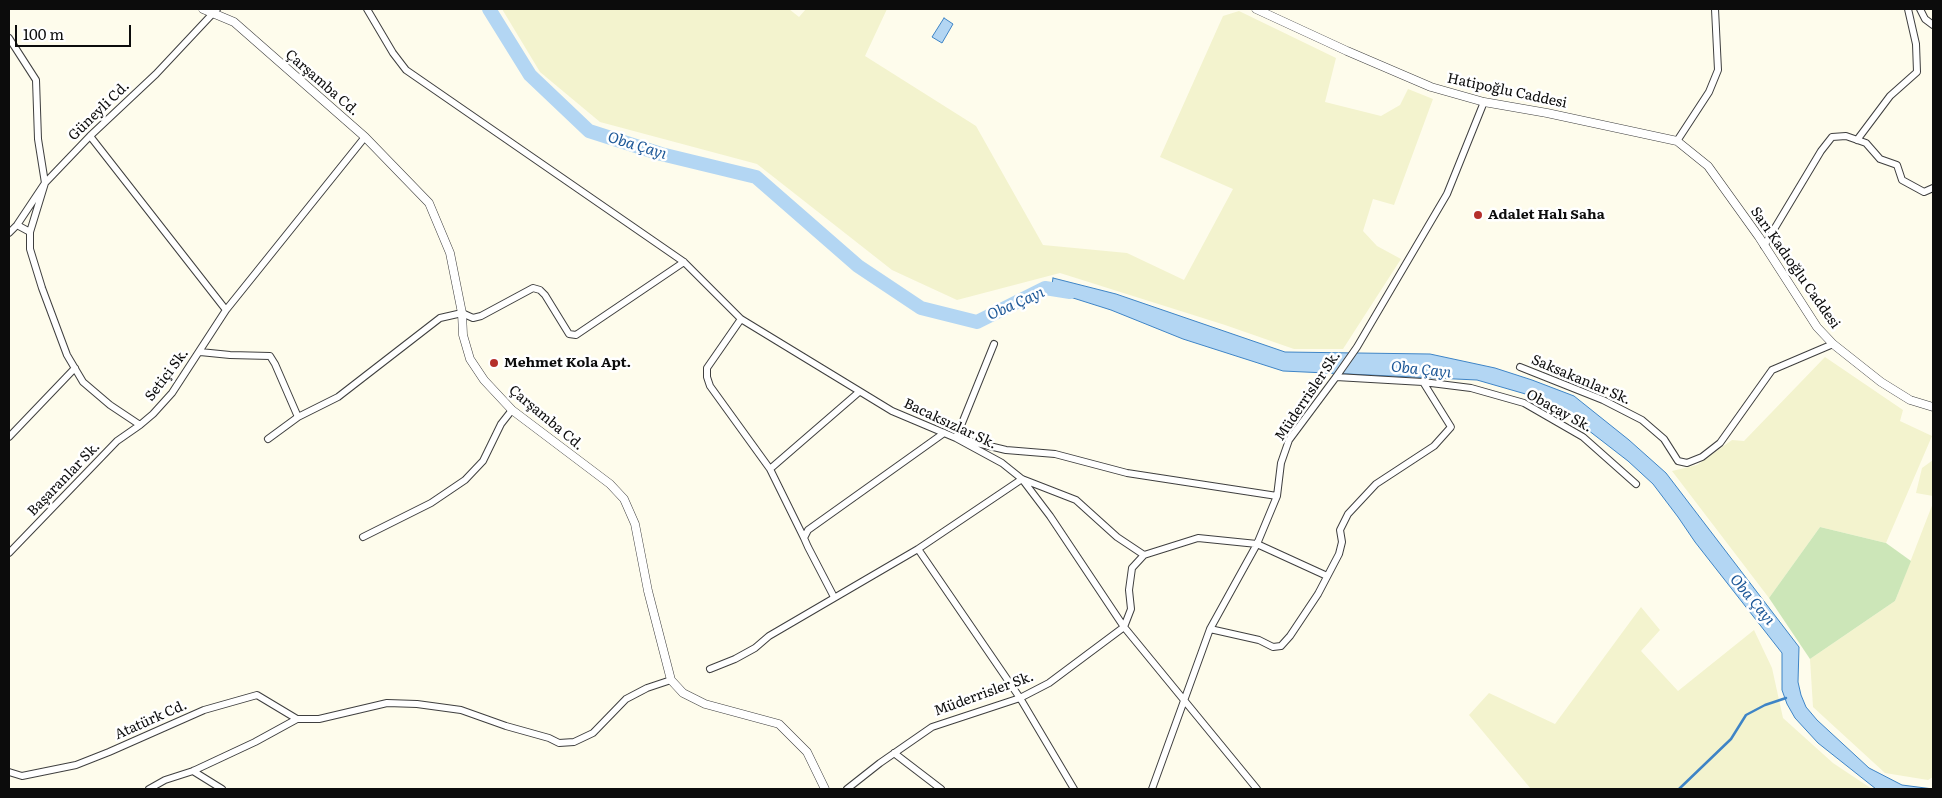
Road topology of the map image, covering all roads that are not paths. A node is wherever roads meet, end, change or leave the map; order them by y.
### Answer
1 (203, 9) edge
2 (367, 9) edge
3 (1256, 9) edge
4 (1715, 9) edge
5 (1908, 9) edge
6 (1920, 9) edge
7 (214, 11) edge
8 (1933, 25) edge
9 (9, 38) edge
10 (1484, 102) junction
11 (90, 136) junction
12 (365, 138) junction
13 (1857, 140) junction
14 (1677, 141) junction
15 (45, 183) junction
16 (1933, 188) edge
17 (17, 225) junction
18 (30, 232) junction
19 (9, 233) edge
20 (1764, 246) junction
21 (684, 262) junction
22 (226, 310) junction
23 (462, 313) junction
24 (741, 319) junction
25 (994, 344) dead end
26 (1833, 344) junction
27 (200, 352) junction
28 (75, 368) junction
29 (1520, 368) dead end
30 (1336, 377) junction
31 (1424, 382) junction
32 (859, 392) junction
33 (1933, 406) edge
34 (512, 410) junction
35 (298, 417) junction
36 (140, 425) junction
37 (944, 433) junction
38 (9, 437) edge
39 (956, 438) junction
40 (268, 439) dead end
41 (770, 469) junction
42 (1022, 479) junction
43 (1636, 484) dead end
44 (1276, 496) junction
45 (362, 538) dead end
46 (804, 538) junction
47 (1257, 544) junction
48 (918, 549) junction
49 (9, 553) edge
50 (1144, 554) junction
51 (1327, 576) junction
52 (834, 597) junction
53 (1124, 627) junction
54 (1210, 629) junction
55 (710, 669) dead end
56 (671, 680) junction
57 (1020, 698) junction
58 (1184, 701) junction
59 (297, 719) junction
60 (894, 753) junction
61 (193, 771) junction
62 (9, 772) edge
63 (149, 789) edge
64 (222, 789) edge
65 (825, 789) edge
66 (847, 789) edge
67 (940, 789) edge
68 (1074, 789) edge
69 (1152, 789) edge
70 (1257, 789) edge

1 - 7 street, Çarşamba Cd.
2 - 21 street, Bacaksızlar Sk.
3 - 10 street, Hatipoğlu Caddesi
4 - 14 street
5 - 13 street
6 - 8 street
7 - 11 street, Güneyli Cd.
7 - 12 street, Çarşamba Cd.
9 - 15 street
10 - 14 street, Hatipoğlu Caddesi
10 - 30 street, Müderrisler Sk.
11 - 15 street, Güneyli Cd.
11 - 22 street
12 - 22 street, Setiçi Sk.
12 - 23 street, Çarşamba Cd.
13 - 16 street
13 - 20 street
14 - 20 street, Sarı Kadıoğlu Caddesi
15 - 17 street, Güneyli Cd.
15 - 18 street
17 - 18 street
17 - 19 street, Güneyli Cd.
18 - 28 street
20 - 26 street, Sarı Kadıoğlu Caddesi
21 - 23 street
21 - 24 street, Bacaksızlar Sk.
22 - 27 street, Setiçi Sk.
23 - 34 street, Çarşamba Cd.
23 - 35 street
24 - 32 street, Bacaksızlar Sk.
24 - 41 street
25 - 39 street
26 - 29 street, Saksakanlar Sk.
26 - 33 street, Sarı Kadıoğlu Caddesi
27 - 35 street
27 - 36 street, Setiçi Sk.
28 - 36 street
28 - 38 street
30 - 31 street, Obaçay Sk.
30 - 44 street, Müderrisler Sk.
31 - 43 street, Obaçay Sk.
31 - 51 street
32 - 37 street, Bacaksızlar Sk.
32 - 41 street
34 - 45 street
34 - 56 street, Çarşamba Cd.
35 - 40 street
36 - 49 street, Başaranlar Sk.
37 - 39 street, Bacaksızlar Sk.
37 - 46 street
39 - 42 street, Bacaksızlar Sk.
39 - 44 street
41 - 46 street
42 - 48 street
42 - 50 street, Bacaksızlar Sk.
42 - 53 street
44 - 47 street, Müderrisler Sk.
46 - 52 street
47 - 50 street
47 - 51 street
47 - 54 street, Müderrisler Sk.
48 - 52 street
48 - 57 street
50 - 53 street
51 - 54 street
52 - 55 street
53 - 57 street, Müderrisler Sk.
53 - 58 street
54 - 58 street, Müderrisler Sk.
56 - 59 street
56 - 65 street
57 - 60 street, Müderrisler Sk.
57 - 68 street
58 - 69 street, Müderrisler Sk.
58 - 70 street
59 - 61 street
59 - 62 street, Atatürk Cd.
60 - 66 street, Müderrisler Sk.
60 - 67 street
61 - 63 street
61 - 64 street

